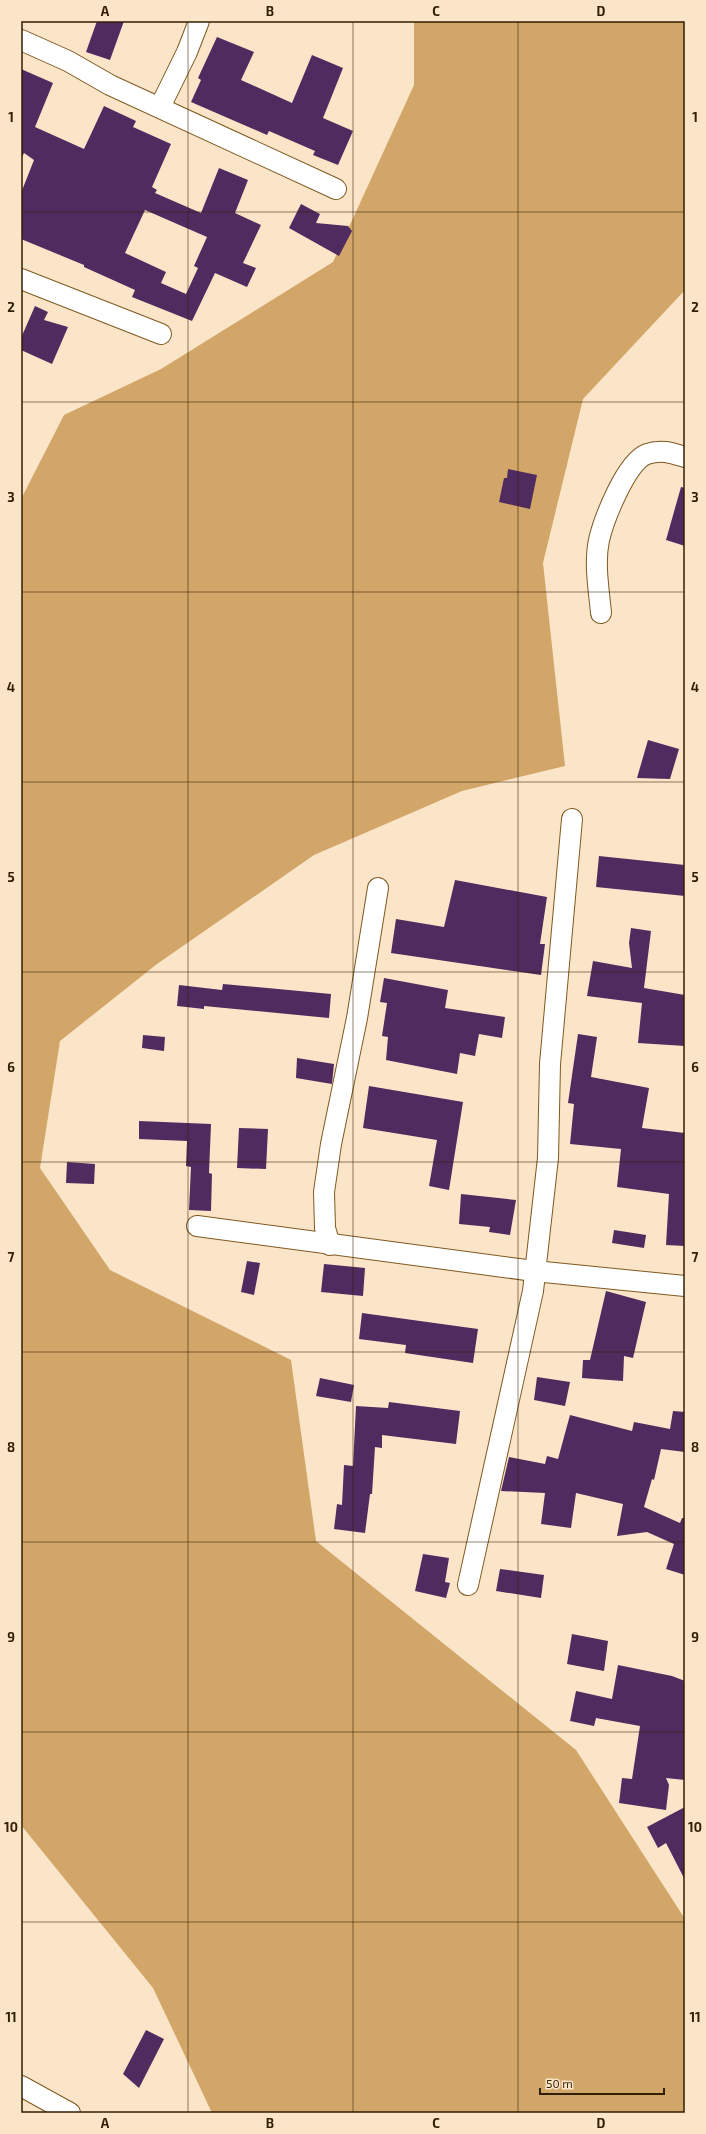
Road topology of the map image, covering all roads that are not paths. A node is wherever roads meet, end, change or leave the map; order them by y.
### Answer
1 (199, 21) edge
2 (21, 40) edge
3 (160, 108) junction
4 (336, 189) dead end
5 (21, 278) edge
6 (161, 334) dead end
7 (685, 458) edge
8 (601, 613) dead end
9 (572, 819) dead end
10 (378, 888) dead end
11 (197, 1226) dead end
12 (330, 1245) junction
13 (534, 1271) junction
14 (685, 1286) edge
15 (468, 1585) dead end
16 (21, 2086) edge
17 (70, 2113) edge

1 - 3 street
2 - 3 street
3 - 4 street
5 - 6 street
7 - 8 street
9 - 13 street
10 - 12 street
11 - 12 street
12 - 13 street
13 - 14 street
13 - 15 street
16 - 17 street

